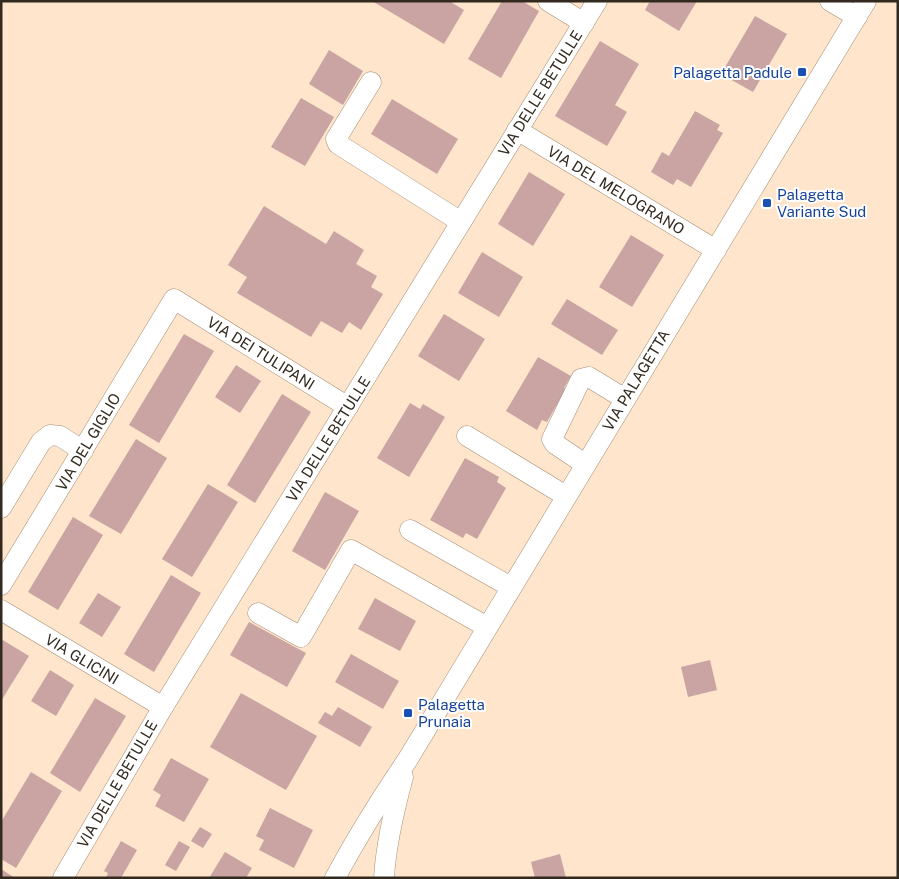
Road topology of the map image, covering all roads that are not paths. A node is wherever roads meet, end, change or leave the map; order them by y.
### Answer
1 (548, 1) edge
2 (597, 1) edge
3 (830, 1) edge
4 (861, 9) edge
5 (584, 23) junction
6 (371, 82) dead end
7 (517, 130) junction
8 (461, 222) junction
9 (716, 250) junction
10 (174, 299) joint
11 (625, 399) junction
12 (348, 407) junction
13 (467, 436) dead end
14 (82, 451) junction
15 (585, 464) junction
16 (566, 496) junction
17 (1, 508) edge
18 (410, 530) dead end
19 (1, 585) edge
20 (512, 587) junction
21 (1, 610) edge
22 (258, 613) dead end
23 (487, 627) junction
24 (163, 707) junction
25 (408, 759) junction
26 (386, 855) junction
27 (63, 878) edge
28 (335, 878) edge
29 (384, 878) edge
30 (393, 878) edge

1 - 5 street
2 - 5 street, VIA DELLE BETULLE
3 - 4 street
4 - 9 street, VIA PALAGETTA
5 - 7 street, VIA DELLE BETULLE
6 - 8 street
7 - 8 street, VIA DELLE BETULLE
7 - 9 street, VIA DEL MELOGRANO
8 - 12 street, VIA DELLE BETULLE
9 - 11 street, VIA PALAGETTA
10 - 12 street, VIA DEI TULIPANI
10 - 14 street, VIA DEL GIGLIO
11 - 15 street, VIA PALAGETTA
11 - 15 street
12 - 24 street, VIA DELLE BETULLE
13 - 16 street
14 - 17 street
14 - 19 street, VIA DEL GIGLIO
15 - 16 street, VIA PALAGETTA
16 - 20 street, VIA PALAGETTA
18 - 20 street
20 - 23 street, VIA PALAGETTA
21 - 24 street, VIA GLICINI
22 - 23 street
23 - 25 street, VIA PALAGETTA
24 - 27 street, VIA DELLE BETULLE
25 - 26 street, VIA PALAGETTA
25 - 28 street, VIA PALAGETTA
26 - 29 street, VIA PALAGETTA
26 - 30 street

